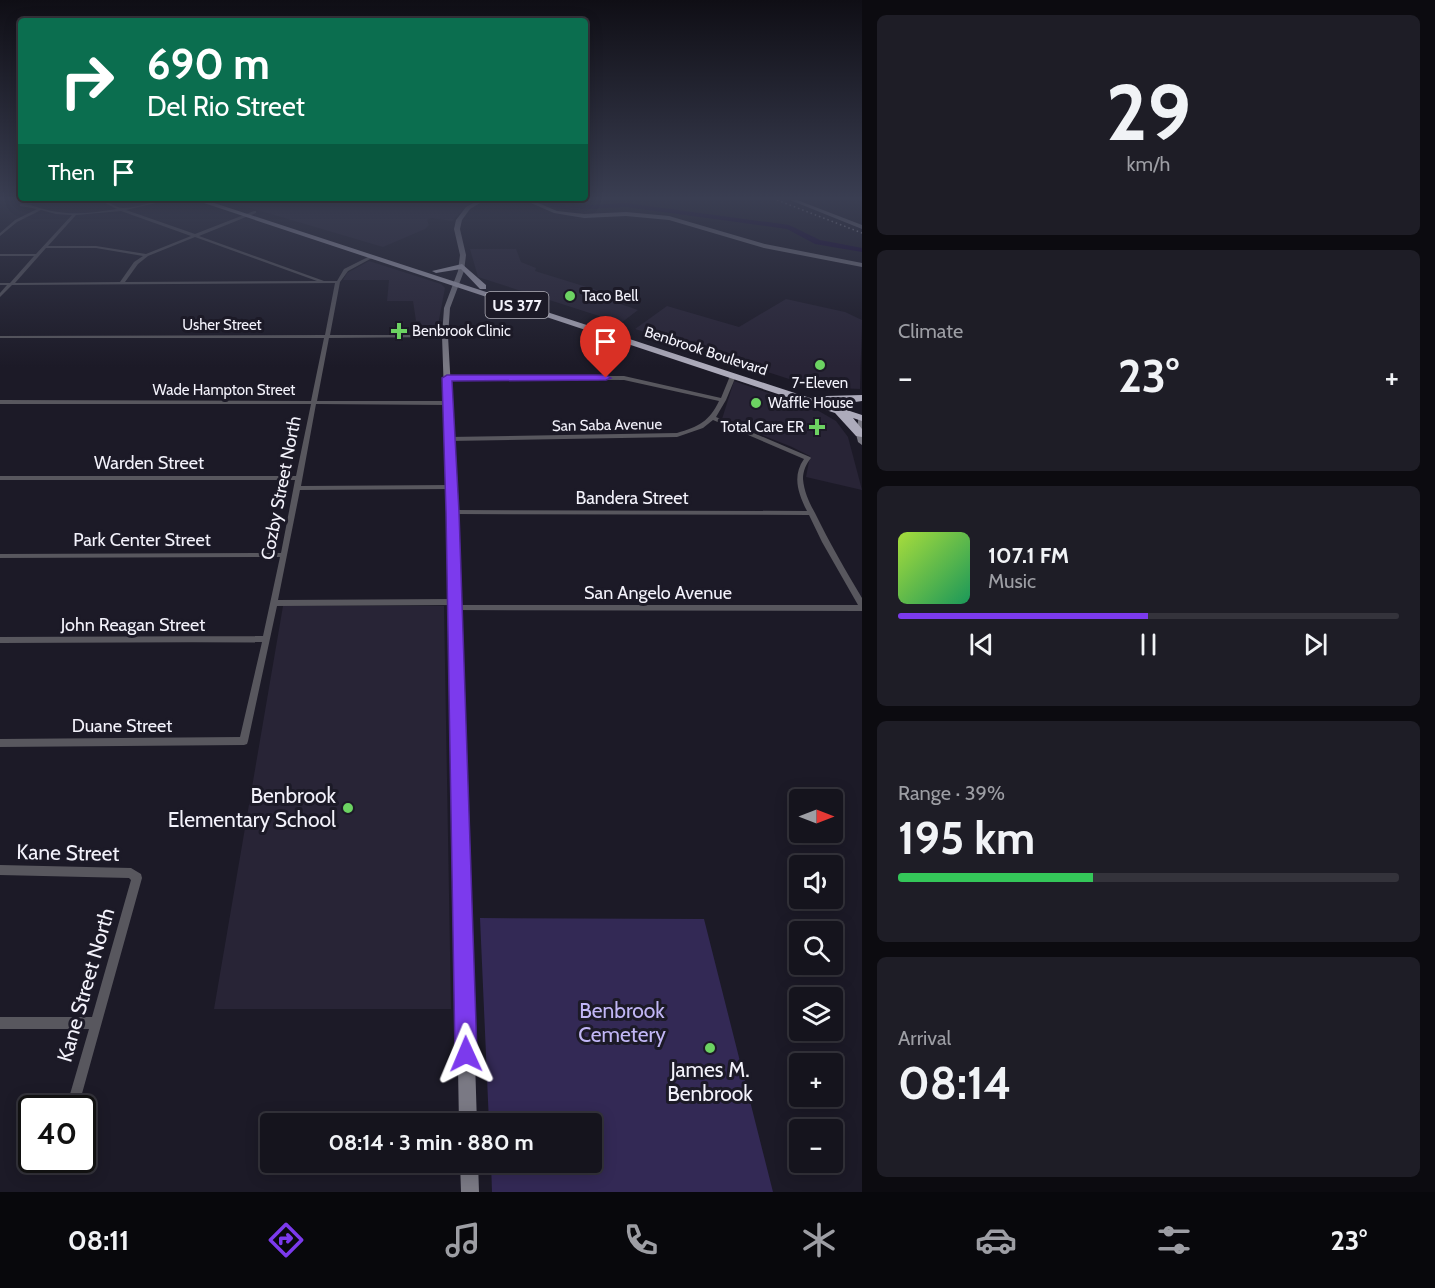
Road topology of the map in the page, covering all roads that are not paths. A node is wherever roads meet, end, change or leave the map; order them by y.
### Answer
1 (36, 255) edge
2 (146, 256) edge
3 (249, 256) edge
4 (367, 256) edge
5 (379, 256) edge
6 (463, 256) edge
7 (814, 256) edge
8 (371, 257) junction
9 (862, 265) edge
10 (432, 273) junction
11 (457, 281) junction
12 (324, 282) junction
13 (338, 282) junction
14 (0, 284) edge
15 (10, 284) junction
16 (121, 284) junction
17 (479, 289) junction
18 (0, 296) edge
19 (445, 336) junction
20 (0, 337) edge
21 (327, 337) junction
22 (631, 339) junction
23 (733, 376) junction
24 (447, 378) junction
25 (862, 398) edge
26 (826, 399) junction
27 (723, 400) junction
28 (811, 400) junction
29 (0, 402) edge
30 (313, 402) junction
31 (448, 403) junction
32 (862, 409) edge
33 (714, 418) junction
34 (862, 418) edge
35 (861, 438) edge
36 (449, 439) junction
37 (0, 478) edge
38 (299, 478) junction
39 (451, 487) junction
40 (297, 488) junction
41 (453, 512) junction
42 (812, 513) junction
43 (284, 555) junction
44 (0, 556) edge
45 (274, 603) junction
46 (454, 605) junction
47 (862, 607) edge
48 (266, 639) junction
49 (0, 640) edge
50 (244, 741) joint
51 (0, 743) edge
52 (0, 870) edge
53 (134, 874) joint
54 (0, 1023) edge
55 (95, 1023) junction
56 (76, 1095) edge
57 (468, 1113) edge
58 (469, 1173) edge
59 (470, 1192) edge

1 - 15 street
2 - 16 street
3 - 12 street
4 - 8 highway, Benbrook Boulevard / US 377
5 - 10 highway, Benbrook Boulevard / US 377
6 - 11 street
7 - 9 street
8 - 10 highway, Benbrook Boulevard / US 377
8 - 13 street
10 - 11 highway, Benbrook Boulevard / US 377
10 - 11 highway
11 - 17 highway, Benbrook Boulevard / US 377
11 - 17 highway
11 - 19 street
12 - 13 street
12 - 16 street
13 - 21 street, Cozby Street North
14 - 15 street
15 - 16 street
15 - 18 street
17 - 22 highway, Benbrook Boulevard / US 377
19 - 21 street, Usher Street
19 - 24 street
20 - 21 street, Usher Street
21 - 30 street, Cozby Street North
22 - 23 highway, Benbrook Boulevard / US 377
22 - 26 highway, Benbrook Boulevard / US 377
23 - 27 street
23 - 28 highway, Benbrook Boulevard / US 377
24 - 27 street
24 - 31 street
25 - 26 highway
26 - 32 highway, Benbrook Boulevard / US 377
27 - 33 street
28 - 34 highway, Benbrook Boulevard / US 377
28 - 35 highway
29 - 30 street, Wade Hampton Street
30 - 31 street, Wade Hampton Street
30 - 38 street, Cozby Street North
31 - 36 street
33 - 36 street, San Saba Avenue
33 - 42 street
34 - 35 street
36 - 39 street
37 - 38 street, Warden Street
38 - 40 street, Cozby Street North
39 - 40 street
39 - 41 street
40 - 43 street, Cozby Street North
41 - 42 street, Bandera Street
41 - 46 street
42 - 47 street
43 - 44 street, Park Center Street
43 - 45 street, Cozby Street North
45 - 46 street
45 - 48 street, Cozby Street North
46 - 47 street, San Angelo Avenue
46 - 57 street
48 - 49 street, John Reagan Street
48 - 50 street, Cozby Street North
50 - 51 street, Duane Street
52 - 53 street, Kane Street
53 - 55 street, Kane Street North
54 - 55 street
55 - 56 street, Kane Street North
58 - 59 street

